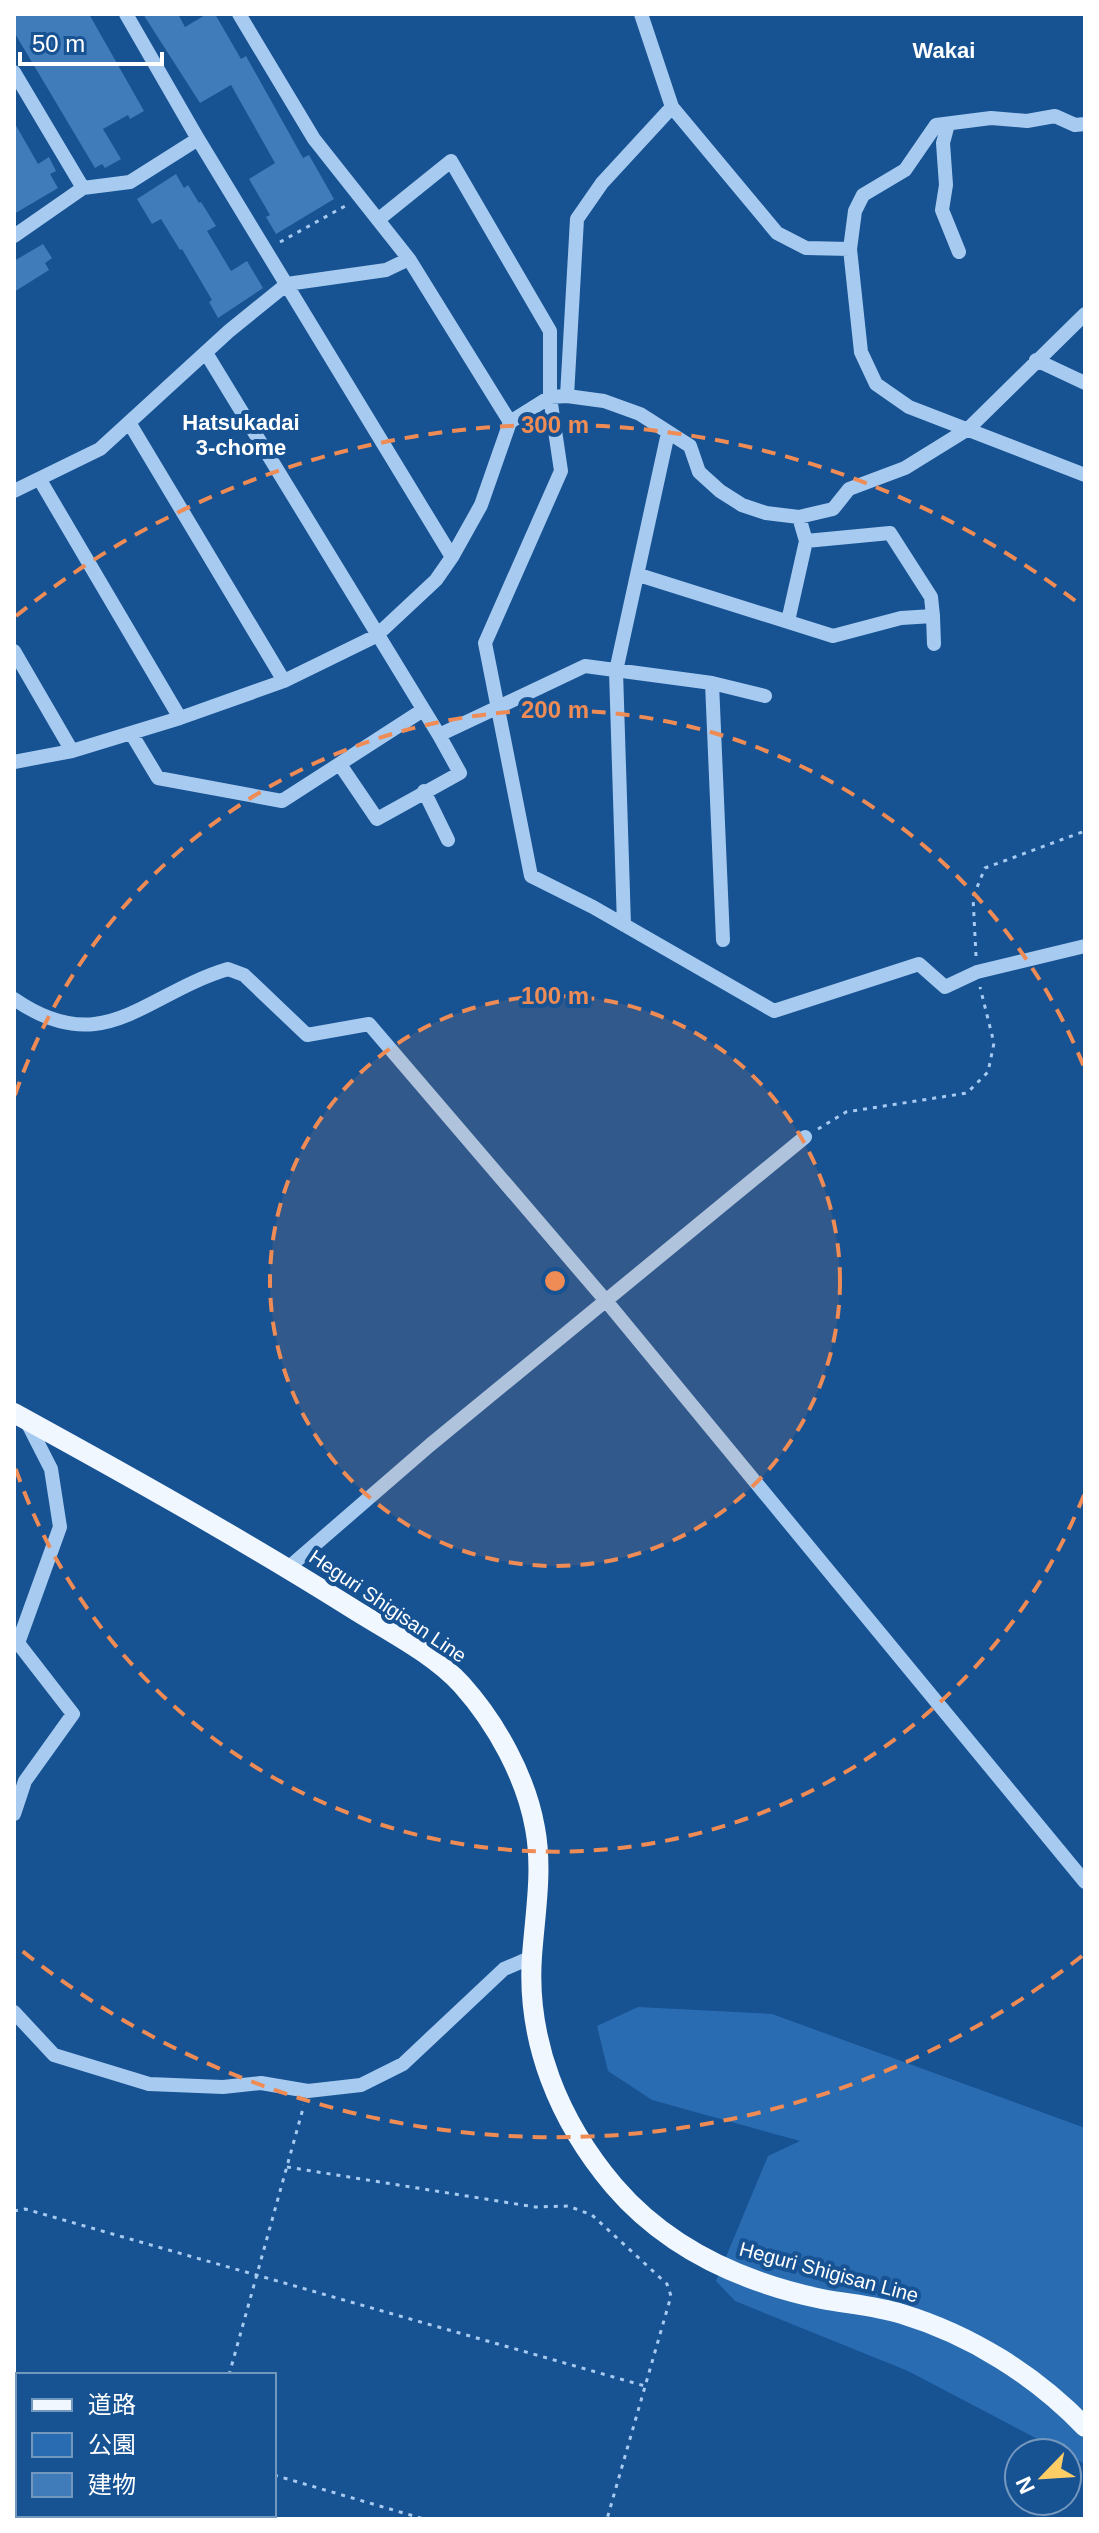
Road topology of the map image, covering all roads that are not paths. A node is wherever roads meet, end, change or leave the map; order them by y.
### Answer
1 (126, 14) edge
2 (239, 14) edge
3 (641, 14) edge
4 (14, 72) edge
5 (672, 107) junction
6 (948, 124) junction
7 (1085, 124) edge
8 (198, 139) junction
9 (83, 188) junction
10 (379, 219) junction
11 (14, 236) edge
12 (850, 249) junction
13 (959, 252) dead end
14 (409, 259) junction
15 (287, 284) junction
16 (1085, 314) edge
17 (206, 353) junction
18 (1036, 360) junction
19 (1085, 383) edge
20 (567, 396) junction
21 (550, 397) junction
22 (510, 422) junction
23 (130, 424) junction
24 (968, 429) junction
25 (668, 433) junction
26 (1085, 475) edge
27 (40, 480) junction
28 (14, 491) edge
29 (799, 517) junction
30 (806, 541) junction
31 (452, 557) junction
32 (639, 575) junction
33 (933, 616) junction
34 (788, 621) junction
35 (376, 636) junction
36 (934, 644) dead end
37 (14, 651) edge
38 (616, 671) junction
39 (284, 681) junction
40 (712, 683) junction
41 (765, 696) dead end
42 (499, 704) junction
43 (423, 710) junction
44 (180, 718) junction
45 (131, 733) junction
46 (439, 735) junction
47 (72, 751) junction
48 (14, 762) edge
49 (341, 766) junction
50 (424, 791) junction
51 (448, 840) dead end
52 (624, 925) junction
53 (723, 940) dead end
54 (1085, 946) edge
55 (14, 999) edge
56 (805, 1137) road end
57 (607, 1302) junction
58 (20, 1416) edge
59 (288, 1568) junction
60 (16, 1644) edge
61 (14, 1814) edge
62 (1085, 1882) edge
63 (532, 1957) junction
64 (14, 2012) edge
65 (1085, 2427) edge

1 - 8 street
2 - 10 street
3 - 5 street
4 - 9 street
5 - 12 street
5 - 20 street
6 - 7 street
6 - 12 street
6 - 13 street
8 - 9 street
8 - 15 street
9 - 11 street
10 - 14 street
10 - 21 street
12 - 24 street
14 - 15 street
14 - 22 street
15 - 17 street
15 - 31 street
16 - 18 street
17 - 23 street
17 - 35 street
18 - 19 street
18 - 24 street
20 - 21 street
20 - 25 street
21 - 22 street
21 - 42 street
22 - 31 street
23 - 27 street
23 - 39 street
24 - 26 street
24 - 29 street
25 - 29 street
25 - 32 street
27 - 28 street
27 - 44 street
29 - 30 street
30 - 33 street
30 - 34 street
31 - 35 street
32 - 34 street
32 - 38 street
33 - 34 street
33 - 36 street
35 - 39 street
35 - 43 street
37 - 47 street
38 - 40 street
38 - 42 street
38 - 52 street
39 - 44 street
40 - 41 street
40 - 53 street
42 - 46 street
42 - 52 street
43 - 46 street
43 - 49 street
44 - 45 street
45 - 47 street
45 - 49 street
46 - 50 street
47 - 48 street
49 - 50 street
50 - 51 street
52 - 54 street
55 - 57 street
56 - 57 street
57 - 59 street
57 - 62 street
58 - 59 main road, Heguri Shigisan Line
58 - 60 street
59 - 63 main road, Heguri Shigisan Line
60 - 61 street
63 - 64 street
63 - 65 main road, Heguri Shigisan Line

